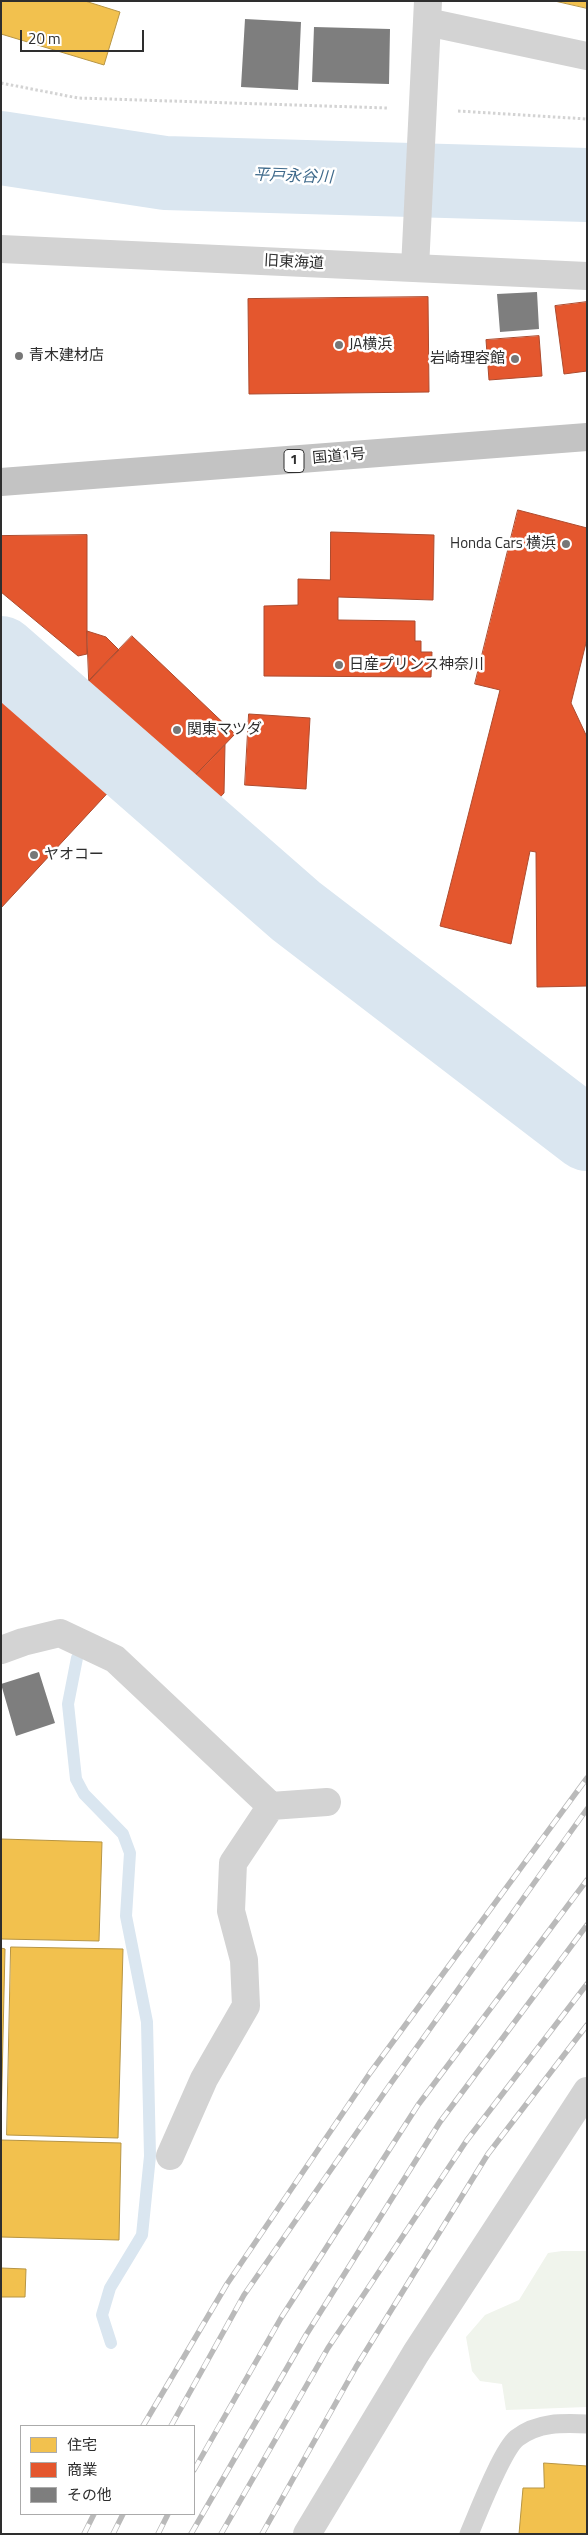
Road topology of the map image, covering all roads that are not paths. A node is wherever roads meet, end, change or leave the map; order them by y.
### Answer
1 (428, 11) edge
2 (587, 56) edge
3 (1, 249) edge
4 (415, 268) junction
5 (587, 276) edge
6 (587, 437) edge
7 (1, 482) edge
8 (1, 1650) edge
9 (327, 1802) dead end
10 (271, 1806) junction
11 (587, 2091) edge
12 (170, 2156) dead end
13 (587, 2424) edge
14 (307, 2534) edge
15 (469, 2534) edge

1 - 2 street
1 - 4 street
3 - 4 street, 旧東海道
4 - 5 street, 旧東海道
6 - 7 highway, 国道1号 / 1
8 - 10 street
9 - 10 street
10 - 12 street
11 - 14 street
13 - 15 lane

